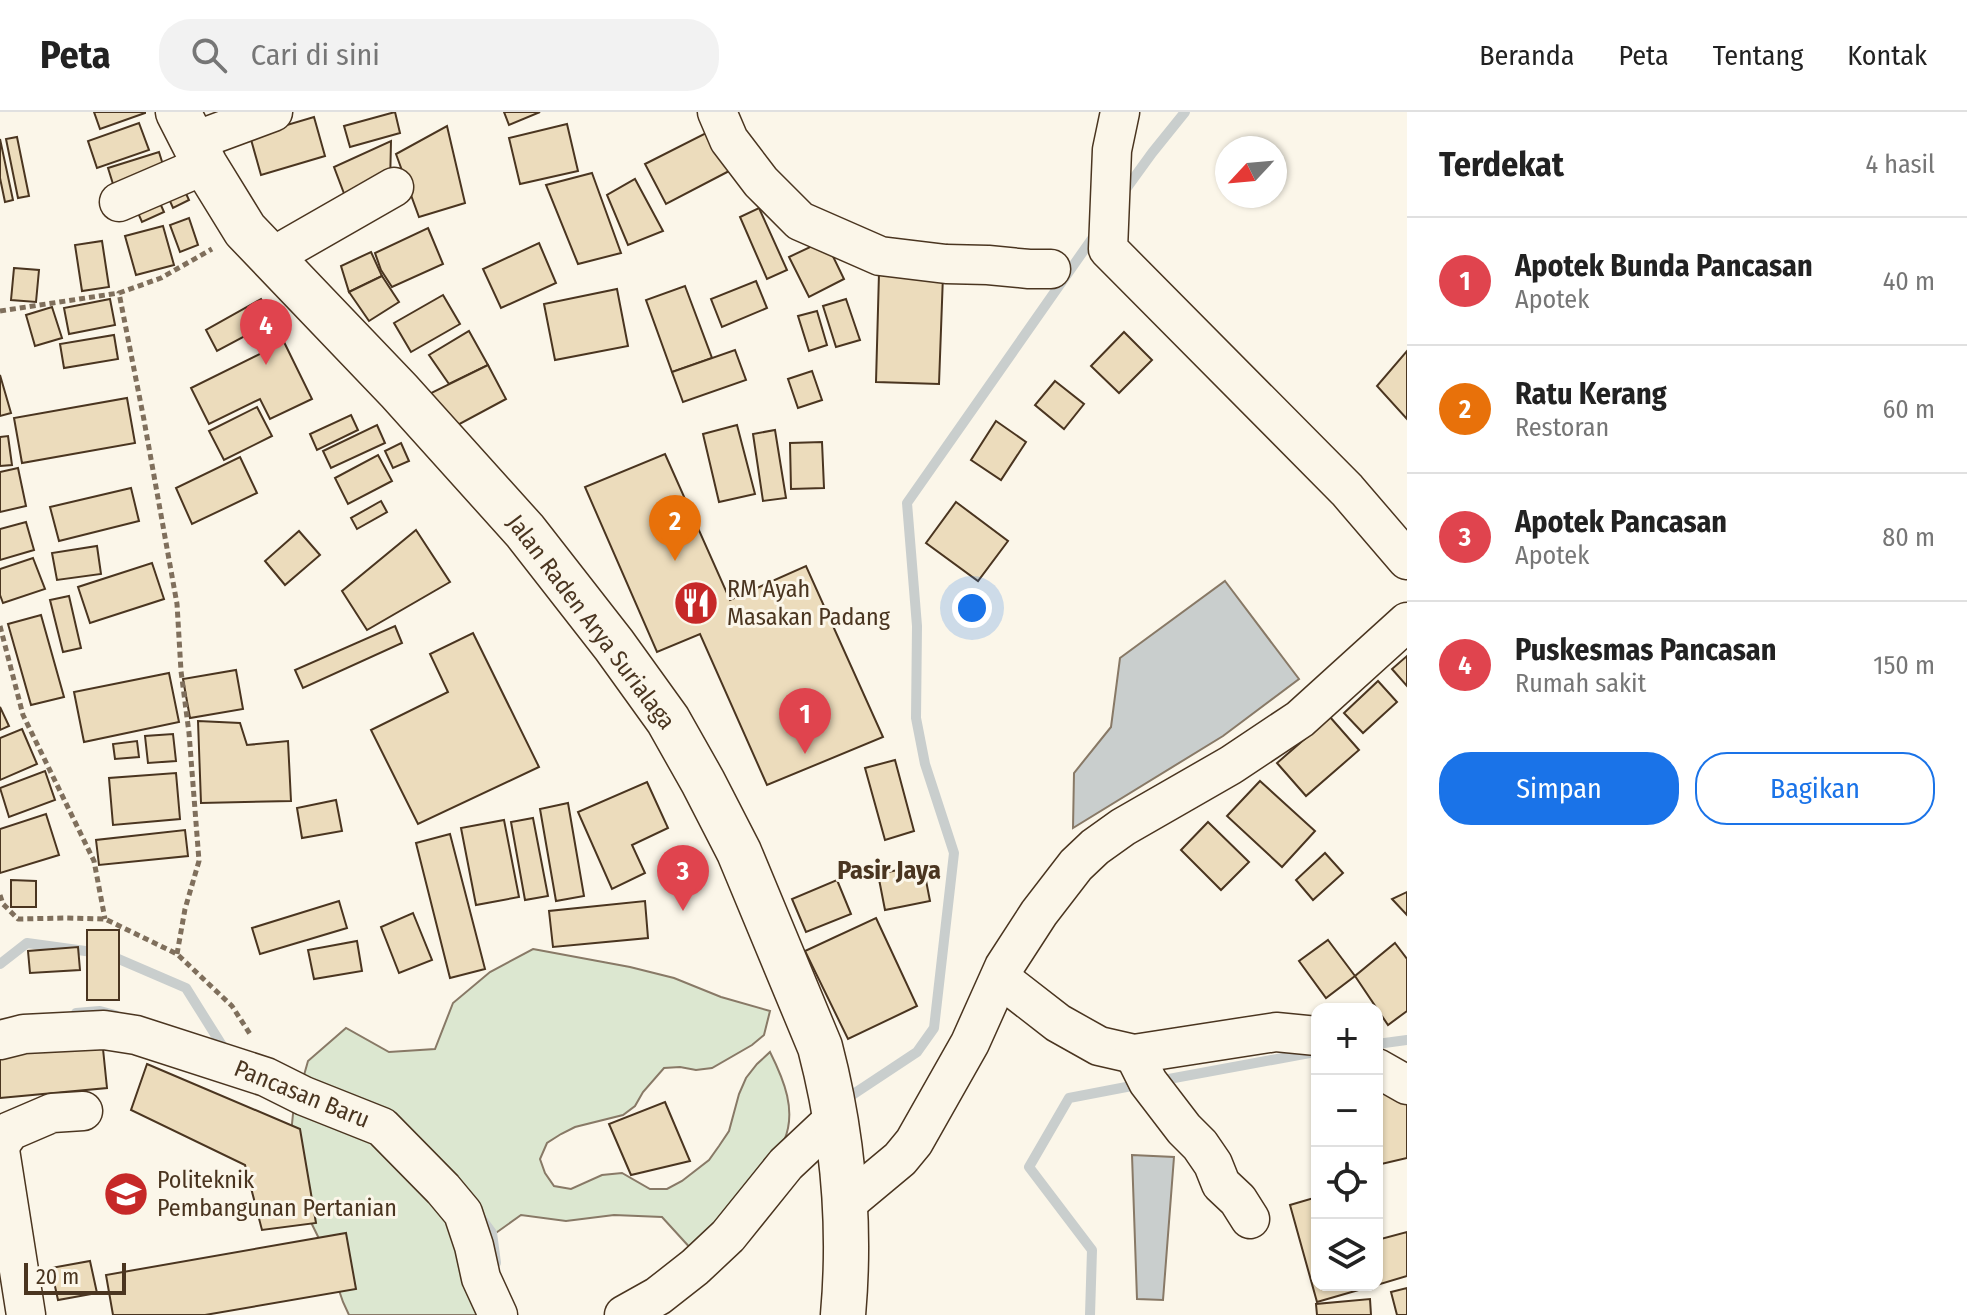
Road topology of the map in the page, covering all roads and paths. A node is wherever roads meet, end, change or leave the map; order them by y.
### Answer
1 (273, 112) edge
2 (717, 112) edge
3 (1120, 112) edge
4 (192, 139) edge
5 (394, 187) dead end
6 (119, 202) dead end
7 (258, 244) junction
8 (1051, 269) dead end
9 (119, 293) junction
10 (0, 311) edge
11 (1407, 560) edge
12 (1407, 622) edge
13 (0, 626) edge
14 (0, 895) edge
15 (105, 919) junction
16 (177, 954) junction
17 (1000, 978) junction
18 (1311, 1035) edge
19 (0, 1040) edge
20 (254, 1041) dead end
21 (1141, 1068) junction
22 (1383, 1071) edge
23 (828, 1082) junction
24 (1407, 1084) edge
25 (83, 1111) dead end
26 (0, 1148) edge
27 (846, 1204) junction
28 (1250, 1219) dead end
29 (26, 1315) edge
30 (498, 1315) edge
31 (624, 1315) edge
32 (843, 1315) edge

1 - 4 street
2 - 8 street
3 - 11 street
4 - 6 street
4 - 7 main road, Jalan Raden Arya Surialaga
5 - 7 street
7 - 9 path
7 - 23 main road, Jalan Raden Arya Surialaga
9 - 10 path
9 - 16 path
12 - 17 street
13 - 15 path
14 - 15 path
15 - 16 path
16 - 20 path
17 - 21 street
17 - 27 street
18 - 21 street
19 - 30 street, Pancasan Baru
21 - 28 street
22 - 24 street
23 - 27 main road, Jalan Raden Arya Surialaga
23 - 31 street
25 - 26 street
26 - 29 street
27 - 32 main road, Jalan Raden Arya Surialaga

